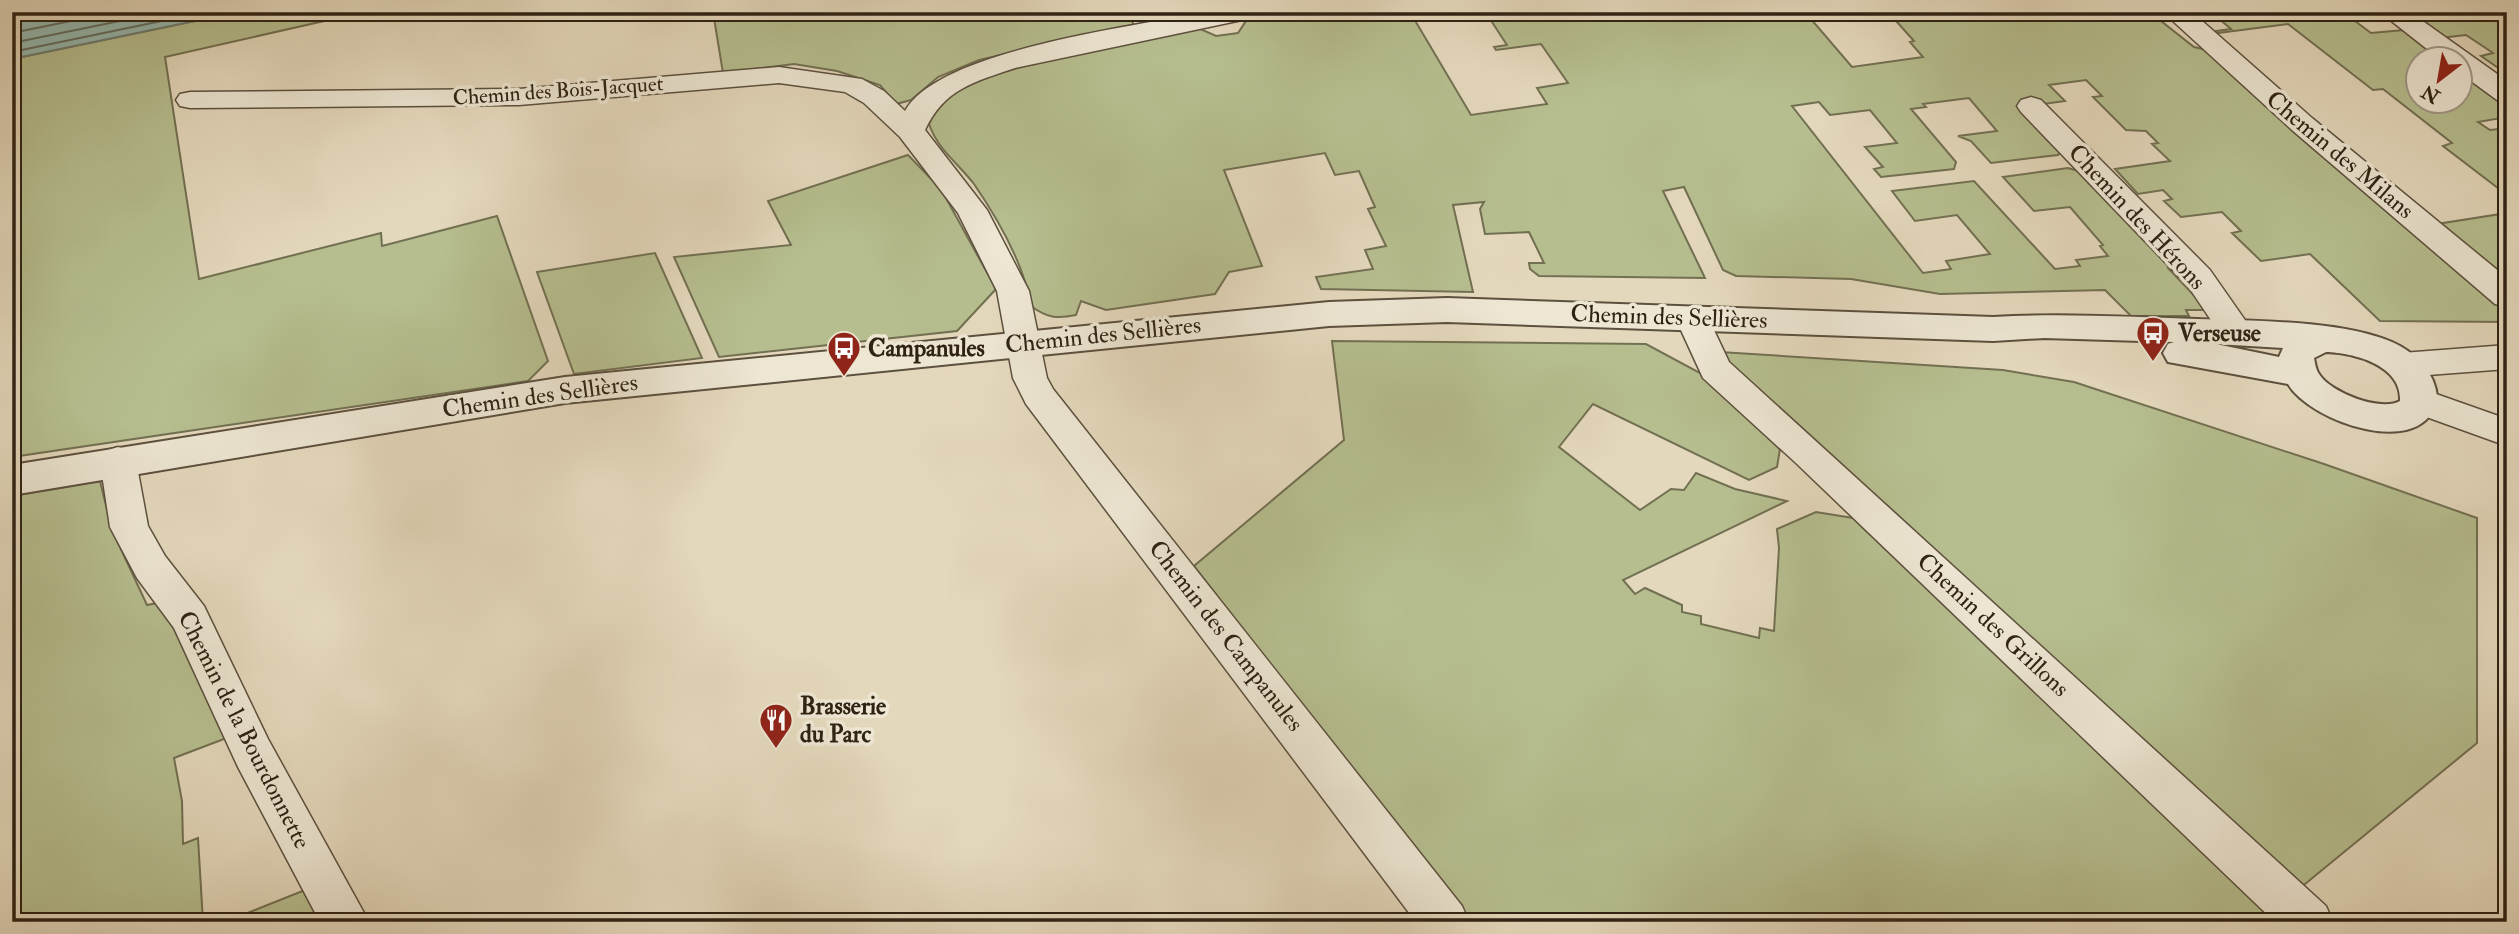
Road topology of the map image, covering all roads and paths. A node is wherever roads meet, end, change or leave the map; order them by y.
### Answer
1 (1242, 12) edge
2 (2176, 12) edge
3 (2393, 12) edge
4 (2440, 46) edge
5 (2474, 71) edge
6 (2507, 94) edge
7 (190, 100) dead end
8 (2031, 106) dead end
9 (910, 131) junction
10 (2507, 296) edge
11 (1692, 317) junction
12 (1993, 329) junction
13 (2237, 333) junction
14 (2323, 340) junction
15 (1023, 344) junction
16 (2507, 357) edge
17 (2402, 365) junction
18 (2300, 374) junction
19 (2419, 401) junction
20 (2507, 433) edge
21 (118, 461) junction
22 (12, 480) edge
23 (345, 922) edge
24 (1445, 922) edge
25 (2309, 922) edge

1 - 9 street
2 - 10 street, Chemin des Milans
3 - 4 street
5 - 6 street
7 - 9 street, Chemin des Bois-Jacquet
8 - 13 street, Chemin des Hérons
9 - 15 street, Chemin des Bois-Jacquet
11 - 12 street, Chemin des Sellières
11 - 15 street, Chemin des Sellières
11 - 25 street, Chemin des Grillons
12 - 13 street, Chemin des Sellières
12 - 18 street, Chemin des Sellières
13 - 14 street, Chemin des Sellières
14 - 17 street, Chemin des Sellières
14 - 18 street
15 - 21 street, Chemin des Sellières
15 - 24 street, Chemin des Campanules
16 - 17 street
17 - 19 street
18 - 19 street
19 - 20 street
21 - 22 street, Chemin des Sellières
21 - 23 street, Chemin de la Bourdonnette

